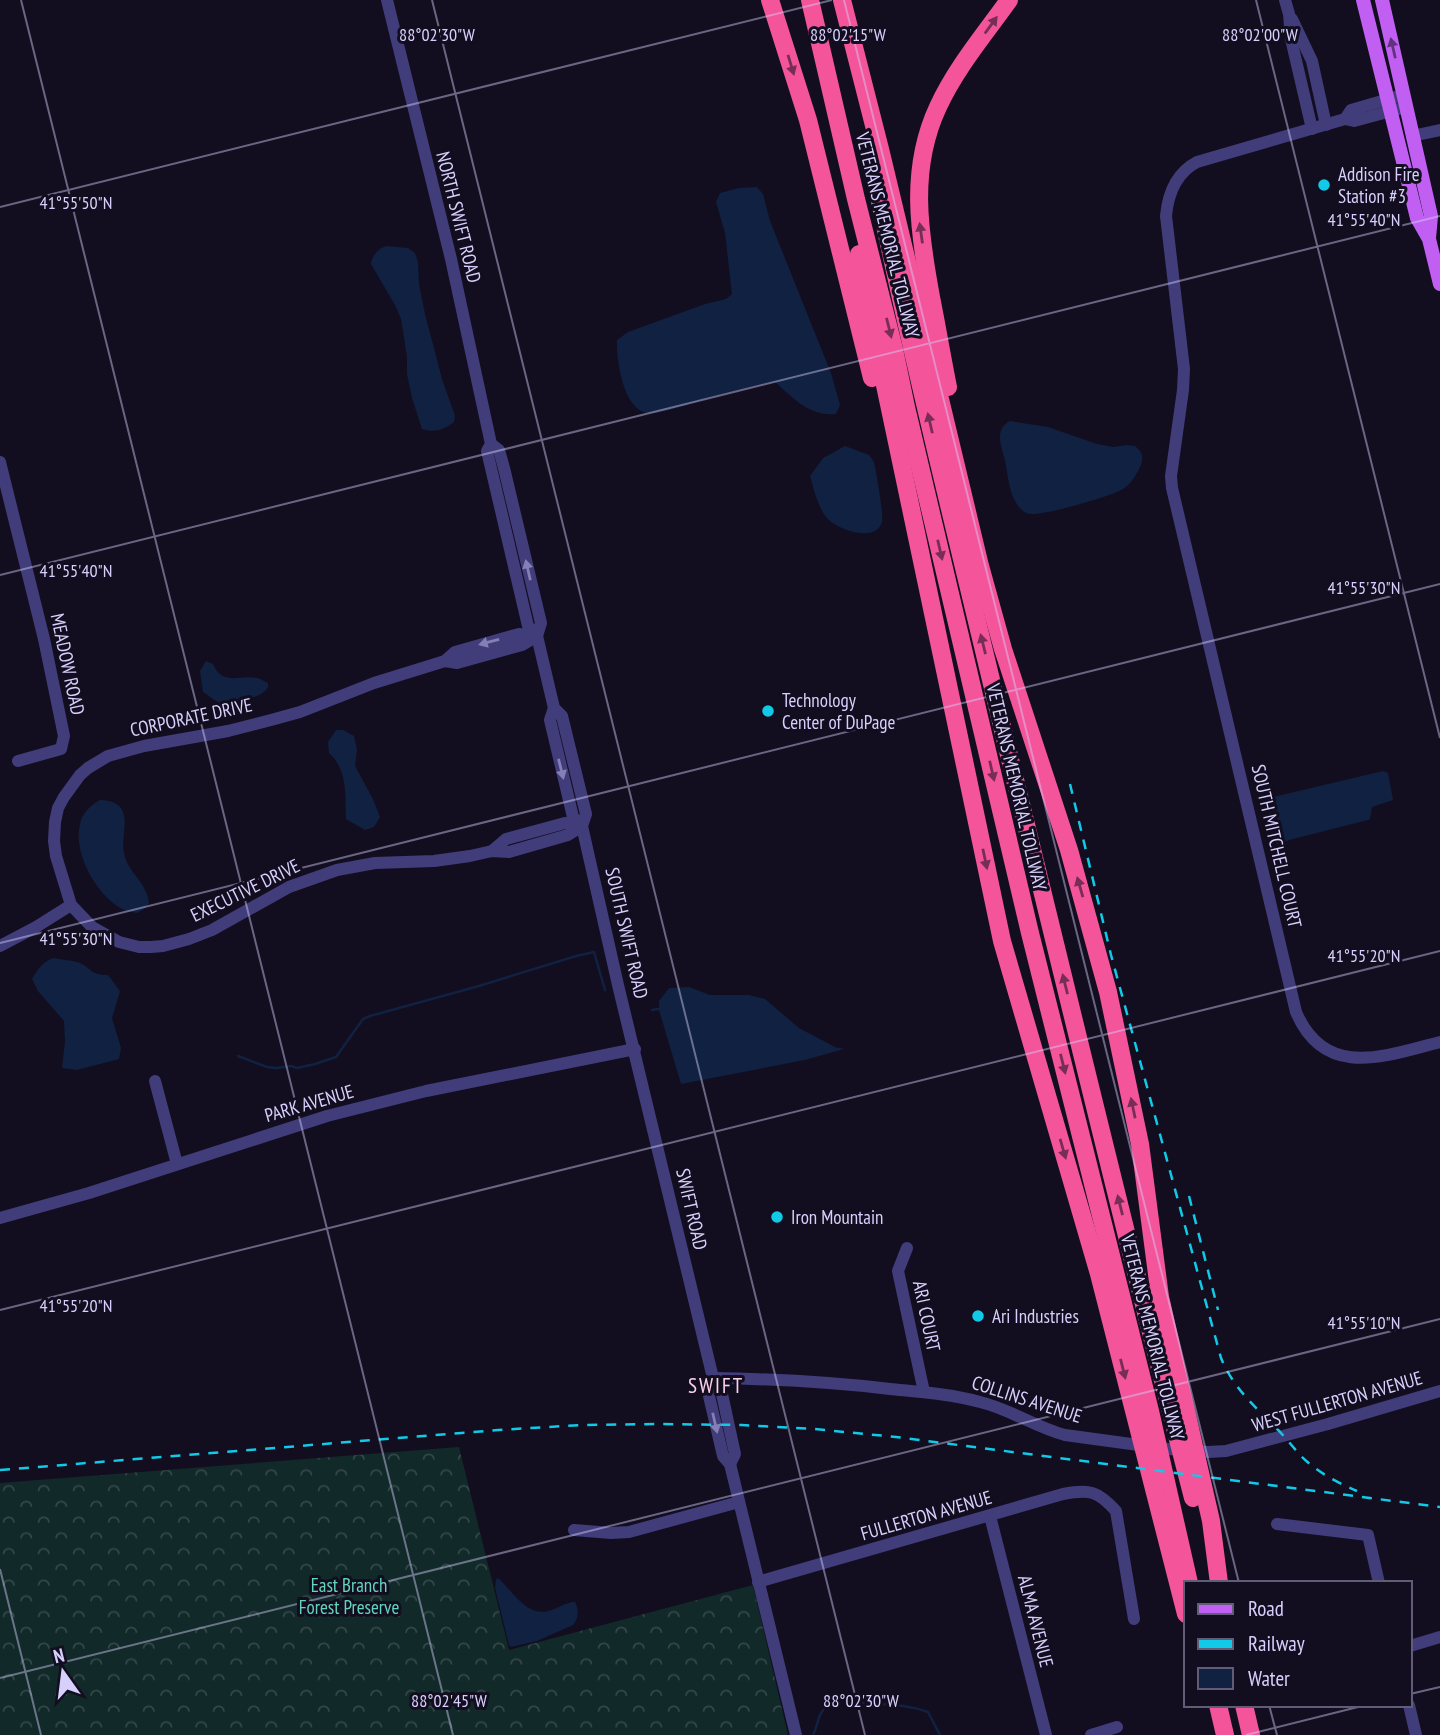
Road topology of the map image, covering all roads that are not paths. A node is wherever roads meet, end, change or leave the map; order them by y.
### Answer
1 (387, 0) edge
2 (770, 0) edge
3 (810, 0) edge
4 (840, 0) edge
5 (1009, 0) edge
6 (1285, 0) edge
7 (1363, 0) edge
8 (1382, 0) edge
9 (1289, 14) junction
10 (827, 71) junction
11 (1316, 78) junction
12 (1301, 82) junction
13 (1404, 101) junction
14 (1389, 105) junction
15 (1326, 125) junction
16 (1312, 129) junction
17 (1440, 130) edge
18 (1412, 136) junction
19 (1429, 240) junction
20 (1440, 284) edge
21 (0, 462) edge
22 (7, 517) edge
23 (919, 545) junction
24 (980, 566) junction
25 (537, 636) junction
26 (18, 761) dead end
27 (582, 826) junction
28 (71, 905) junction
29 (0, 946) edge
30 (1440, 1042) edge
31 (635, 1049) junction
32 (155, 1081) dead end
33 (177, 1164) junction
34 (0, 1218) edge
35 (907, 1248) dead end
36 (713, 1378) junction
37 (1440, 1391) edge
38 (924, 1392) junction
39 (1142, 1410) junction
40 (1179, 1415) junction
41 (1244, 1447) joint
42 (739, 1502) junction
43 (1165, 1502) junction
44 (990, 1516) junction
45 (1277, 1524) dead end
46 (574, 1530) dead end
47 (1188, 1581) edge
48 (1217, 1581) edge
49 (1378, 1581) edge
50 (758, 1583) junction
51 (1184, 1603) edge
52 (1134, 1619) dead end
53 (1440, 1637) edge
54 (1412, 1645) edge
55 (1244, 1707) edge
56 (1409, 1707) edge
57 (1218, 1709) edge
58 (1117, 1727) dead end
59 (796, 1735) edge
60 (1046, 1735) edge
61 (1091, 1735) edge
62 (1225, 1735) edge
63 (1251, 1735) edge
64 (1416, 1735) edge

1 - 25 street, NORTH SWIFT ROAD
2 -> 23 highway
3 - 10 highway, VETERANS MEMORIAL TOLLWAY
4 - 24 highway
40 -> 4 highway, VETERANS MEMORIAL TOLLWAY
24 -> 5 highway
6 - 9 street
7 - 14 main road
13 -> 8 main road
9 - 11 street
9 - 12 street
10 - 23 highway
10 -> 39 highway, VETERANS MEMORIAL TOLLWAY
11 - 12 street
11 - 15 street
12 - 16 street
13 - 14 street, SOUTH MITCHELL COURT
13 - 18 main road
14 - 15 street, SOUTH MITCHELL COURT
14 - 19 main road
15 - 16 street, SOUTH MITCHELL COURT
16 - 30 street, SOUTH MITCHELL COURT
17 - 18 street
18 - 19 main road
19 - 20 main road
21 - 22 street, MEADOW ROAD
22 - 26 street, MEADOW ROAD
23 -> 39 highway
40 -> 24 highway
25 - 27 street, SOUTH SWIFT ROAD
25 - 28 street, CORPORATE DRIVE
27 - 28 street, EXECUTIVE DRIVE
27 - 31 street, SOUTH SWIFT ROAD
28 - 29 street
31 - 33 street, PARK AVENUE
31 - 36 street, SWIFT ROAD
32 - 33 street
33 - 34 street, PARK AVENUE
35 - 38 street, ARI COURT
36 - 38 street, COLLINS AVENUE
36 - 42 street, SWIFT ROAD
37 - 41 street, WEST FULLERTON AVENUE
38 - 41 street, COLLINS AVENUE
39 - 43 highway, VETERANS MEMORIAL TOLLWAY
40 - 48 highway, VETERANS MEMORIAL TOLLWAY
42 - 46 street
42 - 50 street, SWIFT ROAD
43 - 47 highway, VETERANS MEMORIAL TOLLWAY
43 - 51 highway
44 - 50 street, FULLERTON AVENUE
44 - 52 street, FULLERTON AVENUE
44 - 60 street, ALMA AVENUE
45 - 49 street
50 - 59 street, SWIFT ROAD
53 - 54 street
55 - 63 highway
56 - 64 street
57 - 62 highway
58 - 61 street

